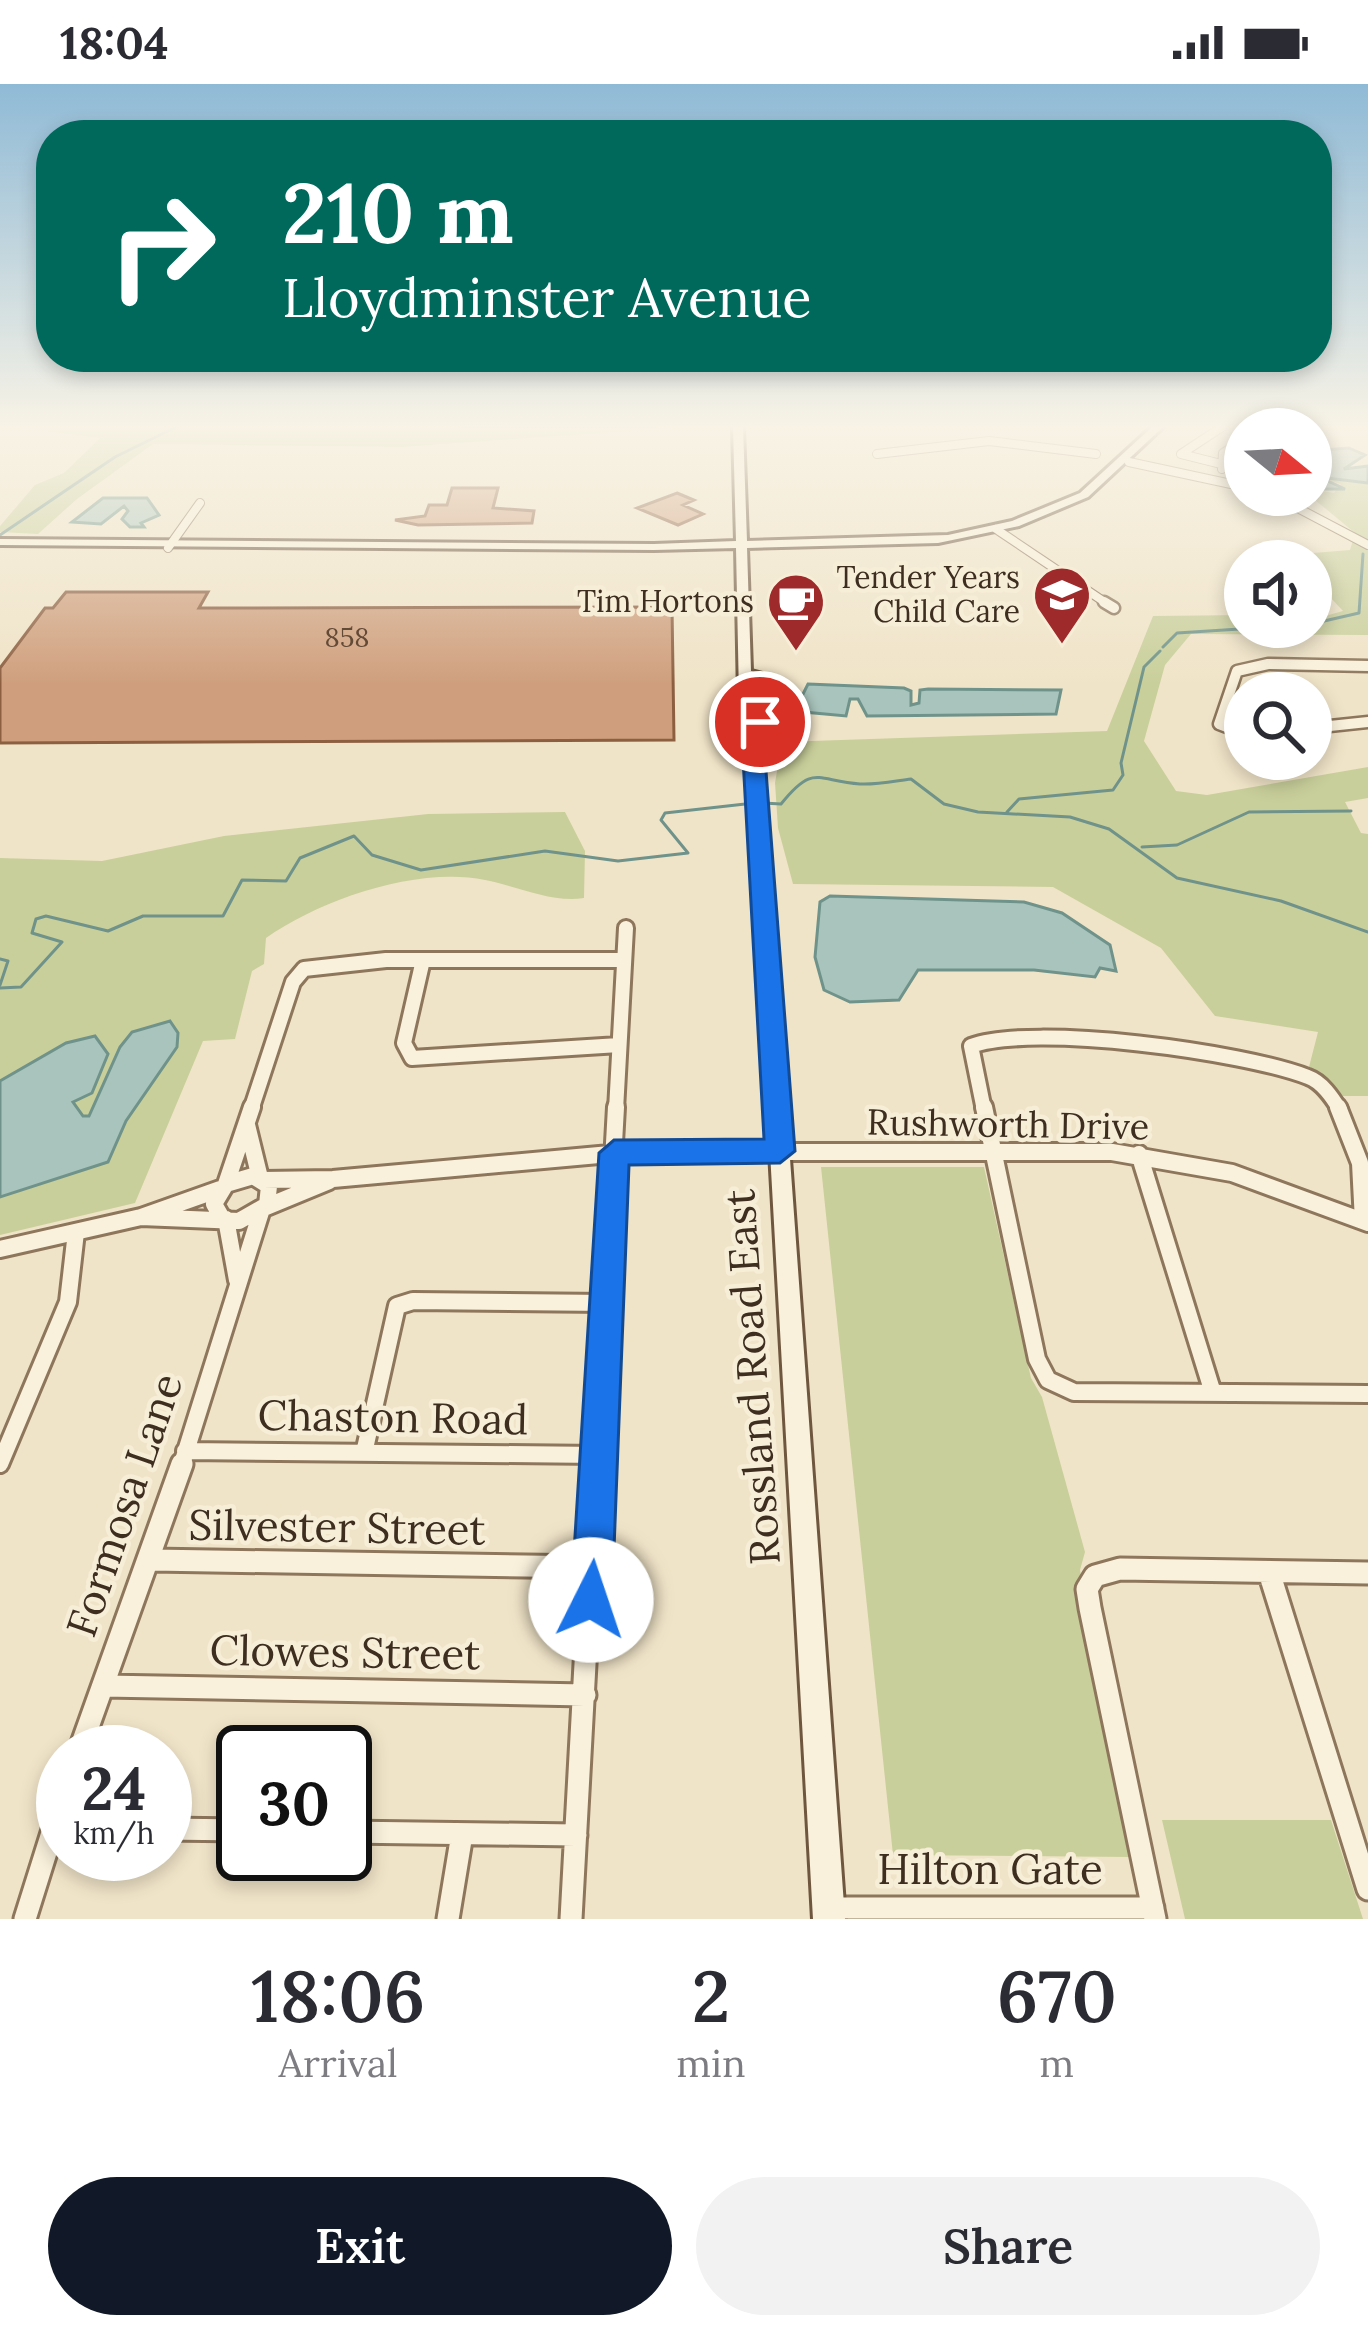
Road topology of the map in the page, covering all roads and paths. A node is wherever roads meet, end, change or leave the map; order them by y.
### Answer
1 (193, 513) edge
2 (743, 513) edge
3 (1038, 513) edge
4 (1313, 516) edge
5 (996, 529) junction
6 (0, 545) edge
7 (171, 545) junction
8 (1368, 545) edge
9 (745, 547) junction
10 (1114, 608) dead end
11 (1368, 666) edge
12 (1237, 672) edge
13 (1368, 722) edge
14 (1332, 726) edge
15 (626, 928) dead end
16 (423, 960) junction
17 (624, 960) junction
18 (620, 1045) junction
19 (247, 1125) junction
20 (780, 1151) junction
21 (993, 1151) junction
22 (614, 1153) junction
23 (1138, 1154) junction
24 (261, 1179) junction
25 (333, 1179) junction
26 (224, 1186) junction
27 (262, 1210) junction
28 (141, 1217) junction
29 (224, 1218) junction
30 (1366, 1222) edge
31 (76, 1232) junction
32 (0, 1249) edge
33 (237, 1280) junction
34 (607, 1303) junction
35 (1213, 1393) junction
36 (1368, 1394) edge
37 (185, 1451) junction
38 (364, 1453) junction
39 (600, 1455) junction
40 (0, 1464) edge
41 (152, 1561) junction
42 (594, 1567) junction
43 (1269, 1572) junction
44 (1368, 1573) edge
45 (104, 1686) junction
46 (585, 1695) junction
47 (89, 1725) edge
48 (372, 1832) edge
49 (461, 1834) junction
50 (576, 1835) junction
51 (39, 1881) edge
52 (1368, 1889) edge
53 (828, 1913) edge
54 (1154, 1914) edge
55 (25, 1919) edge
56 (448, 1919) edge
57 (572, 1919) edge

1 - 7 street
2 - 9 main road, Rossland Road East
3 - 5 main road
4 - 8 street
5 - 9 main road
5 - 10 street
6 - 7 main road
7 - 9 main road
9 - 20 main road, Rossland Road East
11 - 12 street
13 - 14 street
15 - 17 street
16 - 17 street
16 - 18 street
16 - 19 street
17 - 18 street
18 - 22 street
19 - 24 street
19 - 26 street
20 - 21 street, Rushworth Drive
20 - 22 street, Rushworth Drive
20 - 53 main road, Rossland Road East
21 - 23 street, Rushworth Drive
21 - 30 street
21 - 35 street
22 - 25 street, Rushworth Drive
22 - 34 street
23 - 30 street, Rushworth Drive
23 - 35 street
24 - 25 street
24 - 26 street
24 - 27 street
25 - 27 street
26 - 28 street
26 - 29 street
27 - 29 street
27 - 33 street, Formosa Lane
28 - 29 street
28 - 31 street
29 - 33 street, Formosa Lane
31 - 32 street
31 - 40 street
33 - 37 street, Formosa Lane
34 - 38 street
34 - 39 street
35 - 36 street
37 - 38 street, Chaston Road
37 - 41 street, Formosa Lane
38 - 39 street, Chaston Road
39 - 42 street
41 - 42 street, Silvester Street
41 - 45 street, Formosa Lane
42 - 46 street
43 - 44 street
43 - 52 street
43 - 54 street
45 - 46 street, Clowes Street
45 - 47 street, Formosa Lane
46 - 50 street
48 - 49 street
49 - 50 street
49 - 56 street
50 - 57 street
51 - 55 street
53 - 54 street, Hilton Gate

